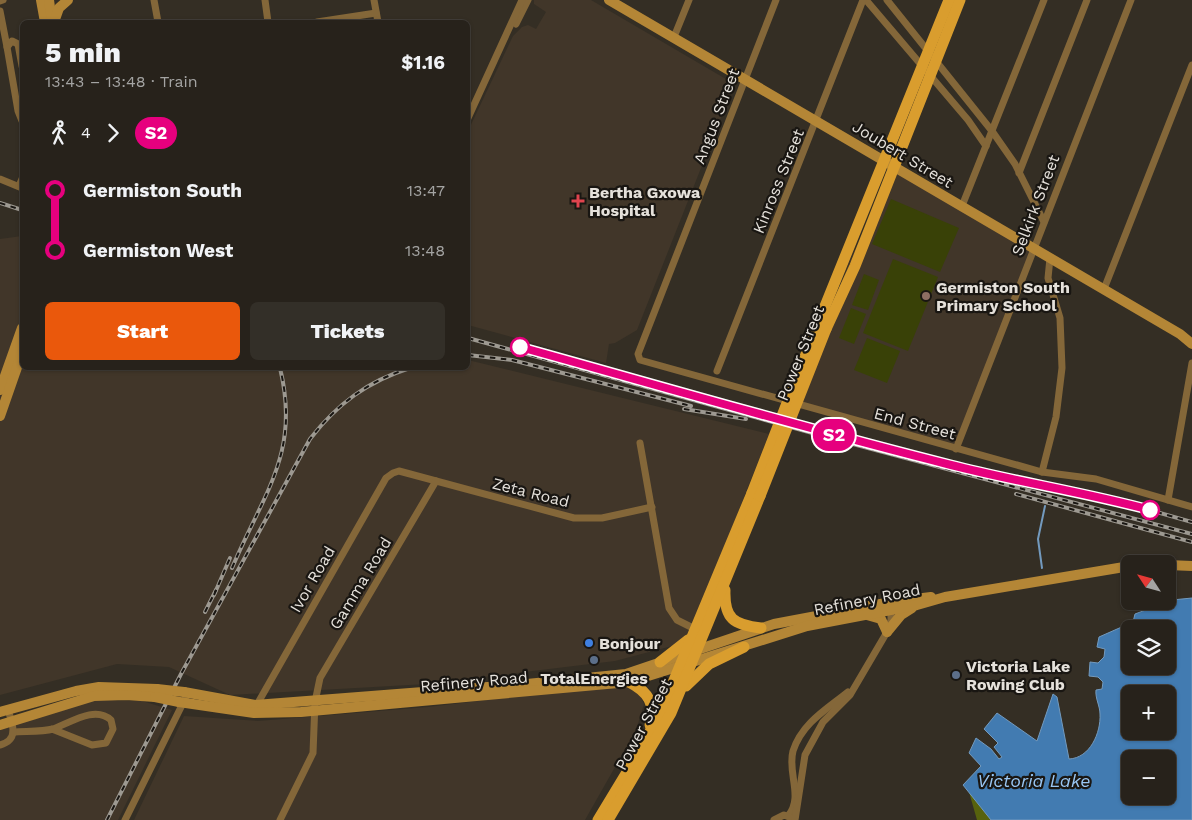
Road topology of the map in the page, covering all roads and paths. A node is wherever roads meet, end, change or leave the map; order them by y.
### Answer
1 (41, 0) edge
2 (49, 0) edge
3 (68, 0) edge
4 (154, 0) edge
5 (265, 0) edge
6 (374, 0) edge
7 (522, 0) edge
8 (528, 0) edge
9 (610, 0) edge
10 (688, 0) edge
11 (776, 0) edge
12 (865, 0) edge
13 (887, 0) edge
14 (949, 0) edge
15 (960, 0) edge
16 (1044, 0) edge
17 (1087, 0) edge
18 (1131, 0) edge
19 (0, 11) edge
20 (376, 13) junction
21 (45, 20) edge
22 (53, 20) edge
23 (54, 20) edge
24 (158, 20) edge
25 (268, 20) edge
26 (330, 20) edge
27 (378, 20) edge
28 (674, 38) junction
29 (7, 46) junction
30 (20, 56) edge
31 (932, 56) junction
32 (497, 57) junction
33 (1192, 65) edge
34 (926, 71) junction
35 (746, 78) junction
36 (470, 114) edge
37 (20, 116) edge
38 (817, 120) junction
39 (992, 130) junction
40 (986, 146) junction
41 (889, 163) junction
42 (1019, 172) junction
43 (0, 179) edge
44 (20, 184) edge
45 (962, 206) junction
46 (1044, 222) junction
47 (1034, 248) junction
48 (1050, 258) junction
49 (1104, 290) junction
50 (20, 334) edge
51 (1180, 334) junction
52 (1192, 337) edge
53 (1192, 344) edge
54 (638, 354) joint
55 (20, 359) edge
56 (1192, 363) edge
57 (718, 371) dead end
58 (0, 390) edge
59 (0, 416) edge
60 (640, 443) dead end
61 (956, 449) junction
62 (405, 472) joint
63 (1042, 472) junction
64 (436, 482) junction
65 (756, 494) junction
66 (1168, 500) junction
67 (652, 507) junction
68 (1192, 507) edge
69 (1176, 565) edge
70 (1192, 566) edge
71 (1121, 568) edge
72 (725, 586) junction
73 (945, 597) junction
74 (891, 605) junction
75 (917, 605) junction
76 (863, 614) junction
77 (761, 628) junction
78 (887, 632) junction
79 (698, 633) junction
80 (722, 646) junction
81 (744, 647) junction
82 (698, 649) junction
83 (689, 657) junction
84 (660, 662) junction
85 (681, 665) junction
86 (629, 682) junction
87 (854, 687) junction
88 (101, 691) junction
89 (484, 691) junction
90 (679, 695) junction
91 (183, 697) junction
92 (315, 706) junction
93 (255, 709) junction
94 (4, 711) edge
95 (0, 725) edge
96 (808, 725) junction
97 (13, 726) junction
98 (52, 729) junction
99 (818, 731) junction
100 (0, 745) edge
101 (638, 754) junction
102 (793, 819) edge
103 (125, 820) edge
104 (280, 820) edge
105 (598, 820) edge
106 (608, 820) edge
107 (774, 820) edge

1 - 21 main road
2 - 22 main road
3 - 23 main road
4 - 24 street
5 - 25 street
6 - 20 street
7 - 32 street
8 - 32 street
9 - 28 main road, Joubert Street
10 - 28 street
11 - 35 street, Angus Street
12 - 34 street
12 - 38 street, Kinross Street
13 - 31 street
14 - 31 main road, Power Street
15 - 31 main road, Power Street
16 - 39 street
17 - 42 street
18 - 46 street, Selkirk Street
19 - 29 street
20 - 26 street
20 - 27 street
28 - 35 main road, Joubert Street
29 - 30 street
29 - 37 street
31 - 34 main road, Power Street
31 - 39 street
32 - 36 street
33 - 49 street
34 - 40 street
34 - 41 main road, Power Street
35 - 38 main road, Joubert Street
35 - 54 street, Angus Street
38 - 41 main road, Joubert Street
38 - 57 street, Kinross Street
39 - 40 street
39 - 42 street
40 - 45 street
41 - 45 main road, Joubert Street
41 - 65 main road, Power Street, bridge
42 - 46 street
43 - 44 street
45 - 47 main road, Joubert Street
46 - 47 street, Selkirk Street
47 - 48 main road, Joubert Street
47 - 61 street, Selkirk Street
48 - 49 main road, Joubert Street
48 - 63 street
49 - 51 main road, Joubert Street
50 - 58 main road
51 - 52 main road, Joubert Street
51 - 53 main road, Joubert Street
54 - 61 street, End Street
55 - 59 main road
56 - 66 street
60 - 67 street
61 - 63 street, End Street
62 - 64 street, Zeta Road
62 - 93 street, Ivor Road
63 - 66 street, End Street
64 - 67 street, Zeta Road
64 - 92 street, Gamma Road
65 - 72 main road, Power Street
65 - 79 main road, Power Street
66 - 68 street, End Street
67 - 79 street
69 - 70 main road
71 - 73 main road, Refinery Road
72 - 77 main road
72 - 79 main road, Power Street
73 - 74 main road, Refinery Road
73 - 75 main road, Refinery Road
74 - 75 main road, Refinery Road
74 - 76 main road, Refinery Road
74 - 77 main road, Refinery Road
74 - 78 street
75 - 78 main road
76 - 78 main road
76 - 81 main road, Refinery Road
77 - 80 main road, Refinery Road
78 - 87 street
79 - 82 main road, Power Street
79 - 83 main road, Power Street
79 - 84 main road
80 - 81 main road, Refinery Road
80 - 82 main road, Refinery Road
80 - 83 main road, Refinery Road
81 - 90 main road
82 - 83 main road, Power Street
83 - 84 main road, Refinery Road
83 - 85 main road, Power Street
83 - 90 main road, Power Street
84 - 89 main road, Refinery Road
85 - 86 main road, Refinery Road
85 - 101 main road, Power Street
86 - 89 main road, Refinery Road
86 - 101 main road
87 - 96 street
87 - 99 street
88 - 91 main road, Refinery Road, bridge
88 - 94 main road, Refinery Road
88 - 97 main road, Refinery Road
89 - 92 main road, Refinery Road
90 - 106 main road, Power Street
91 - 93 main road, Refinery Road
91 - 103 street
92 - 93 main road, Refinery Road
92 - 104 street, Gamma Road
94 - 97 street
95 - 97 main road, Refinery Road
96 - 99 street
96 - 102 street
97 - 98 street
97 - 100 street
98 - 98 street
99 - 102 street
101 - 105 main road, Power Street
102 - 107 street

